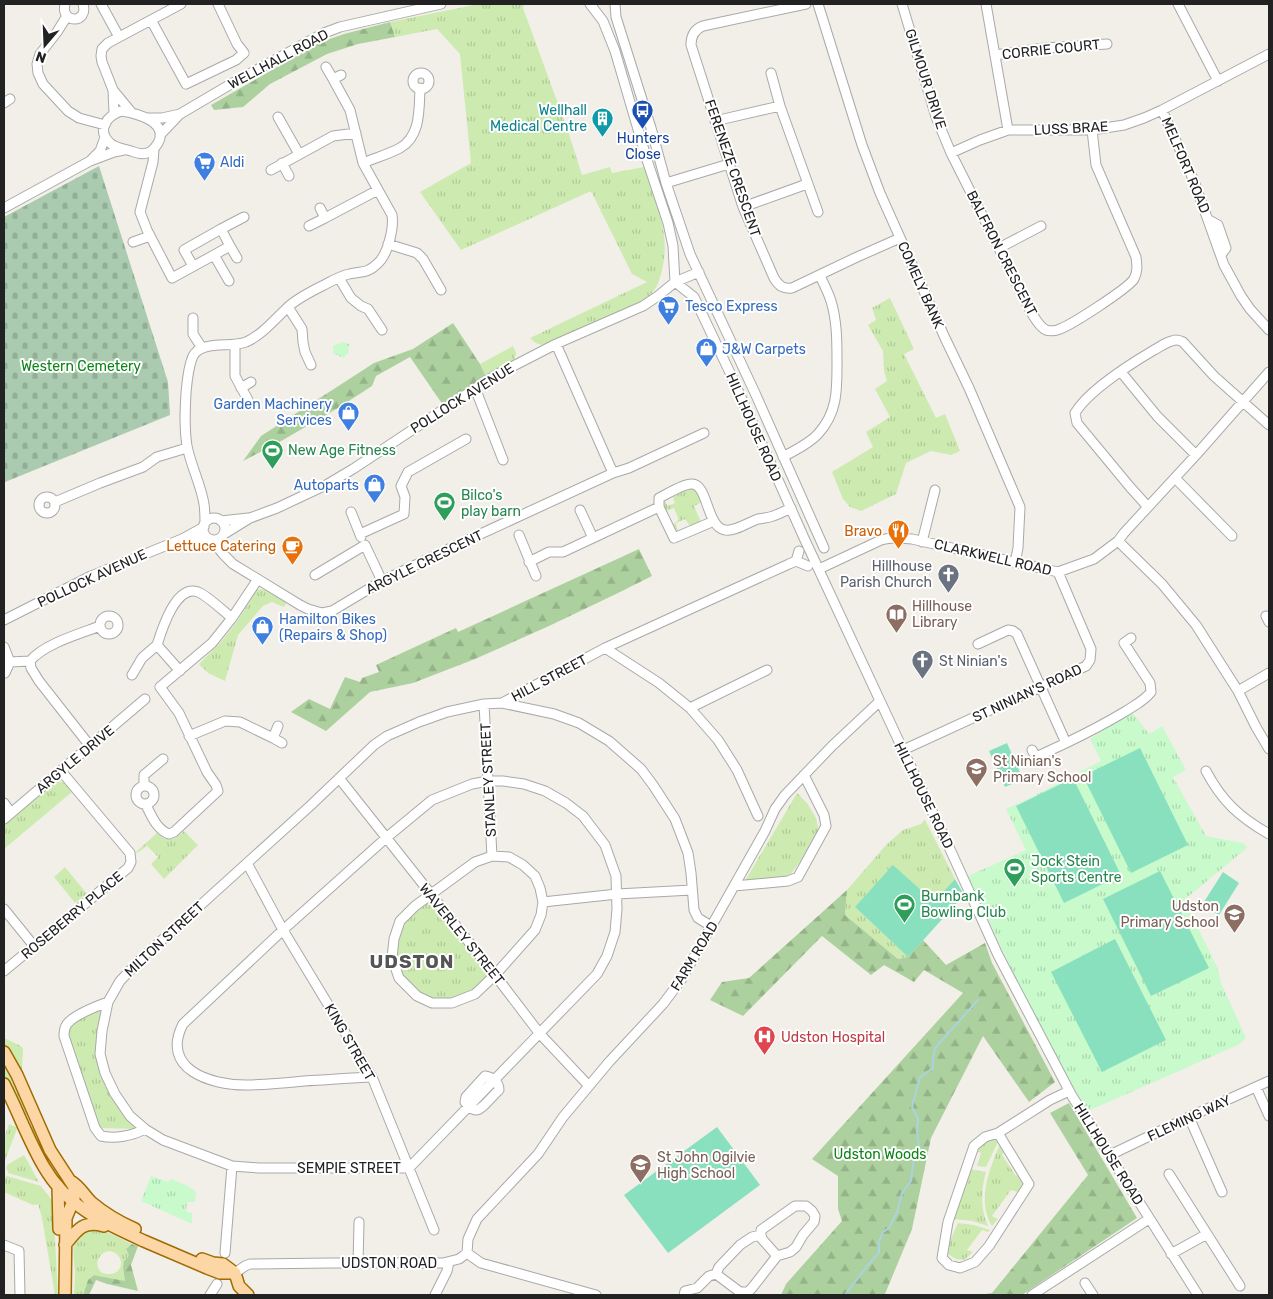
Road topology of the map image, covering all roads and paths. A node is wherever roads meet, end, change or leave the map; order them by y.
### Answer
1 (65, 4) edge
2 (83, 4) edge
3 (101, 4) edge
4 (181, 4) edge
5 (218, 4) edge
6 (441, 4) edge
7 (615, 4) edge
8 (806, 4) edge
9 (818, 4) edge
10 (902, 4) edge
11 (986, 4) edge
12 (1178, 4) edge
13 (594, 6) edge
14 (67, 16) junction
15 (151, 20) junction
16 (119, 37) junction
17 (1104, 46) dead end
18 (1269, 54) edge
19 (995, 55) junction
20 (326, 67) dead end
21 (771, 73) dead end
22 (1218, 81) junction
23 (420, 88) dead end
24 (113, 90) junction
25 (780, 106) junction
26 (1162, 110) junction
27 (114, 113) junction
28 (132, 113) junction
29 (180, 114) junction
30 (278, 116) dead end
31 (148, 118) junction
32 (715, 121) junction
33 (105, 125) junction
34 (1008, 130) junction
35 (1092, 130) junction
36 (356, 133) junction
37 (160, 135) junction
38 (105, 137) junction
39 (154, 149) junction
40 (127, 150) junction
41 (951, 153) junction
42 (142, 154) junction
43 (298, 154) junction
44 (90, 161) junction
45 (363, 162) junction
46 (282, 163) junction
47 (729, 164) junction
48 (271, 170) dead end
49 (289, 176) dead end
50 (148, 180) junction
51 (666, 183) junction
52 (807, 184) junction
53 (378, 190) junction
54 (743, 207) junction
55 (4, 208) edge
56 (320, 208) dead end
57 (818, 212) dead end
58 (244, 217) dead end
59 (325, 218) junction
60 (309, 226) dead end
61 (1042, 226) dead end
62 (221, 229) junction
63 (150, 236) junction
64 (900, 238) junction
65 (133, 242) dead end
66 (388, 244) junction
67 (230, 246) junction
68 (999, 248) junction
69 (214, 255) junction
70 (237, 258) dead end
71 (193, 266) junction
72 (700, 272) junction
73 (820, 276) junction
74 (340, 278) junction
75 (229, 281) dead end
76 (435, 281) junction
77 (675, 282) junction
78 (426, 285) dead end
79 (441, 290) dead end
80 (288, 307) junction
81 (193, 318) dead end
82 (376, 320) junction
83 (366, 324) dead end
84 (382, 330) dead end
85 (1269, 330) edge
86 (556, 344) junction
87 (235, 345) junction
88 (202, 348) junction
89 (311, 365) dead end
90 (1122, 372) junction
91 (1269, 372) edge
92 (251, 382) dead end
93 (241, 388) junction
94 (475, 388) junction
95 (248, 400) dead end
96 (1243, 401) junction
97 (1269, 424) edge
98 (704, 433) dead end
99 (466, 439) dead end
100 (187, 448) junction
101 (1196, 455) junction
102 (783, 457) junction
103 (503, 460) dead end
104 (613, 473) junction
105 (1175, 478) junction
106 (935, 490) dead end
107 (55, 502) dead end
108 (204, 504) junction
109 (659, 507) junction
110 (1148, 507) junction
111 (791, 508) junction
112 (580, 510) dead end
113 (351, 512) dead end
114 (250, 518) junction
115 (217, 520) junction
116 (714, 521) junction
117 (204, 525) junction
118 (360, 534) junction
119 (223, 535) junction
120 (519, 536) dead end
121 (1232, 536) dead end
122 (593, 538) junction
123 (182, 539) junction
124 (211, 540) junction
125 (922, 542) junction
126 (1118, 542) junction
127 (365, 545) junction
128 (824, 548) dead end
129 (800, 550) dead end
130 (223, 554) junction
131 (796, 561) junction
132 (529, 562) junction
133 (1015, 563) junction
134 (808, 566) dead end
135 (819, 569) junction
136 (1058, 572) junction
137 (315, 575) dead end
138 (536, 576) dead end
139 (258, 579) junction
140 (382, 581) junction
141 (232, 618) junction
142 (4, 620) edge
143 (100, 626) dead end
144 (1131, 638) dead end
145 (978, 644) dead end
146 (157, 645) junction
147 (4, 648) edge
148 (606, 648) junction
149 (30, 661) junction
150 (10, 662) junction
151 (767, 670) dead end
152 (180, 671) junction
153 (5, 673) dead end
154 (1269, 673) edge
155 (132, 675) dead end
156 (1042, 687) junction
157 (1238, 691) junction
158 (145, 699) dead end
159 (880, 701) junction
160 (502, 703) junction
161 (484, 704) junction
162 (690, 708) junction
163 (278, 726) dead end
164 (189, 736) junction
165 (272, 738) junction
166 (282, 742) dead end
167 (1066, 743) junction
168 (90, 746) junction
169 (1269, 749) edge
170 (903, 750) junction
171 (1032, 750) dead end
172 (163, 759) dead end
173 (1206, 771) dead end
174 (61, 772) junction
175 (804, 775) junction
176 (339, 778) junction
177 (488, 781) junction
178 (4, 803) edge
179 (11, 813) junction
180 (758, 816) dead end
181 (4, 819) edge
182 (1269, 834) edge
183 (386, 838) junction
184 (492, 856) junction
185 (247, 863) junction
186 (734, 886) junction
187 (692, 890) junction
188 (430, 894) junction
189 (618, 894) junction
190 (543, 902) junction
191 (4, 909) edge
192 (711, 926) junction
193 (283, 930) junction
194 (34, 946) junction
195 (4, 971) edge
196 (495, 975) junction
197 (108, 1002) junction
198 (540, 1034) junction
199 (4, 1052) edge
200 (372, 1077) junction
201 (1269, 1082) edge
202 (4, 1084) edge
203 (590, 1086) junction
204 (1256, 1088) junction
205 (1070, 1091) junction
206 (1269, 1116) edge
207 (1189, 1117) junction
208 (145, 1129) junction
209 (998, 1133) junction
210 (1110, 1155) junction
211 (232, 1166) junction
212 (410, 1168) junction
213 (1169, 1174) dead end
214 (70, 1181) junction
215 (58, 1186) junction
216 (1222, 1192) dead end
217 (90, 1201) junction
218 (73, 1202) junction
219 (1149, 1219) junction
220 (359, 1222) dead end
221 (434, 1230) dead end
222 (123, 1232) junction
223 (1207, 1234) junction
224 (760, 1235) junction
225 (4, 1245) edge
226 (65, 1245) junction
227 (225, 1253) dead end
228 (467, 1253) junction
229 (1171, 1254) junction
230 (777, 1256) junction
231 (449, 1262) junction
232 (358, 1264) junction
233 (235, 1273) junction
234 (716, 1274) junction
235 (1085, 1283) dead end
236 (217, 1284) dead end
237 (1240, 1286) dead end
238 (20, 1295) edge
239 (65, 1295) edge
240 (210, 1295) edge
241 (248, 1295) edge
242 (435, 1295) edge
243 (596, 1295) edge
244 (684, 1295) edge
245 (1032, 1295) edge
246 (1093, 1295) edge
247 (1198, 1295) edge

1 - 14 street
2 - 14 street
3 - 16 street
4 - 15 street
5 - 15 street
6 - 29 street, WELLHALL ROAD
7 - 51 street, HILLHOUSE ROAD
8 - 32 street, FERENEZE CRESCENT
9 - 64 street, COMELY BANK
10 - 41 street, GILMOUR DRIVE
11 - 19 street
12 - 22 street
13 - 77 street
14 - 33 street
15 - 16 street
16 - 24 street
17 - 19 street, CORRIE COURT
18 - 22 street, LUSS BRAE
19 - 34 street
20 - 36 street
21 - 25 street
22 - 26 street, LUSS BRAE
23 - 45 street
24 - 27 street
24 - 28 street
25 - 32 street
25 - 52 street
26 - 35 street, LUSS BRAE
26 - 85 street, MELFORT ROAD
27 - 28 street, WELLHALL ROAD
27 - 33 street
28 - 31 street, WELLHALL ROAD
29 - 31 street, WELLHALL ROAD
29 - 37 street, WELLHALL ROAD
30 - 43 street
31 - 37 street
32 - 47 street, FERENEZE CRESCENT
33 - 38 street
34 - 35 street, LUSS BRAE
34 - 41 street, LUSS BRAE
35 - 68 street, BALFRON CRESCENT
36 - 43 street
36 - 45 street
37 - 39 street, WELLHALL ROAD
38 - 40 street
38 - 44 street
39 - 42 street
39 - 50 street, WELLHALL ROAD
40 - 42 street
40 - 44 street
41 - 68 street, BALFRON CRESCENT
42 - 50 street
43 - 46 street
44 - 55 street
45 - 53 street
46 - 48 street
46 - 49 street
47 - 51 street
47 - 54 street, FERENEZE CRESCENT
50 - 63 street, WELLHALL ROAD
51 - 72 street, HILLHOUSE ROAD
52 - 54 street
52 - 57 street
53 - 59 street
53 - 66 street
54 - 73 street, FERENEZE CRESCENT
56 - 59 street
58 - 62 street
59 - 60 street
61 - 68 street
62 - 67 street
62 - 71 street
63 - 65 street
63 - 71 street, WELLHALL ROAD
64 - 73 street, FERENEZE CRESCENT
64 - 133 street, COMELY BANK
66 - 74 street
66 - 76 street
67 - 69 street
67 - 70 street
69 - 71 street
69 - 75 street
72 - 77 street
72 - 102 street, HILLHOUSE ROAD
73 - 102 street
74 - 80 street
74 - 82 street
76 - 78 street
76 - 79 street
77 - 86 street, POLLOCK AVENUE
77 - 111 street, HILLHOUSE ROAD
80 - 87 street
80 - 89 street
81 - 88 street
82 - 83 street
82 - 84 street
86 - 94 street, POLLOCK AVENUE
86 - 104 street
87 - 88 street
87 - 93 street
88 - 100 street
90 - 96 street
90 - 101 street
90 - 110 street
91 - 96 street, CLARKWELL ROAD
92 - 93 street
93 - 95 street
94 - 103 street
94 - 114 street, POLLOCK AVENUE
96 - 97 street
96 - 101 street, CLARKWELL ROAD
98 - 104 street, ARGYLE CRESCENT
99 - 118 street
100 - 107 street
100 - 108 street
101 - 105 street, CLARKWELL ROAD
102 - 128 street, HILLHOUSE ROAD
104 - 140 street, ARGYLE CRESCENT
105 - 110 street, CLARKWELL ROAD
105 - 121 street
106 - 125 street
108 - 115 street
108 - 117 street
109 - 116 street
109 - 116 street
109 - 122 street
110 - 126 street, CLARKWELL ROAD
111 - 116 street
111 - 135 street, HILLHOUSE ROAD
112 - 122 street
113 - 118 street
114 - 115 street, POLLOCK AVENUE
114 - 119 street, POLLOCK AVENUE
115 - 117 street
115 - 119 street
117 - 123 street, POLLOCK AVENUE
117 - 124 street
118 - 127 street
119 - 124 street
119 - 130 street
120 - 132 street
122 - 132 street
123 - 124 street, POLLOCK AVENUE
123 - 142 street, POLLOCK AVENUE
124 - 130 street, ARGYLE CRESCENT
125 - 133 street, CLARKWELL ROAD
125 - 135 street, CLARKWELL ROAD
126 - 136 street, CLARKWELL ROAD
126 - 157 street
127 - 137 street
127 - 140 street
129 - 131 street
130 - 139 street, ARGYLE CRESCENT
131 - 134 street
131 - 148 street, HILL STREET
132 - 138 street
133 - 136 street, CLARKWELL ROAD
135 - 159 street, HILLHOUSE ROAD
136 - 156 street, ST NINIAN'S ROAD
139 - 140 street, ARGYLE CRESCENT
139 - 141 street
141 - 146 street
141 - 152 street
143 - 149 street
144 - 167 street
145 - 156 street
146 - 152 street
146 - 155 street
147 - 150 street
148 - 160 street, HILL STREET
148 - 162 street
149 - 150 street
149 - 168 street
150 - 153 street
151 - 162 street
152 - 164 street
154 - 157 street
156 - 167 street
156 - 170 street, ST NINIAN'S ROAD
157 - 169 street
158 - 168 street, ARGYLE DRIVE
159 - 170 street, HILLHOUSE ROAD
159 - 175 street, FARM ROAD
160 - 161 street, HILL STREET
160 - 187 street
161 - 176 street, HILL STREET
161 - 177 street, STANLEY STREET
162 - 180 street
163 - 165 street
164 - 165 street
164 - 172 street
165 - 166 street
167 - 171 street
168 - 174 street, ARGYLE DRIVE
170 - 205 street, HILLHOUSE ROAD
173 - 182 street
174 - 179 street, ARGYLE DRIVE
174 - 194 street, ROSEBERRY PLACE
175 - 186 street, FARM ROAD
175 - 186 street
176 - 183 street, WAVERLEY STREET
176 - 185 street, HILL STREET
177 - 183 street, SEMPIE STREET
177 - 184 street, STANLEY STREET
177 - 189 street, SEMPIE STREET
178 - 179 street
179 - 181 street, ARGYLE DRIVE
183 - 188 street, WAVERLEY STREET
183 - 193 street, SEMPIE STREET
184 - 188 street
184 - 190 street
185 - 193 street, KING STREET
185 - 197 street, MILTON STREET
186 - 192 street, FARM ROAD
187 - 189 street
187 - 192 street
188 - 196 street, WAVERLEY STREET
188 - 196 street
189 - 190 street
189 - 198 street, SEMPIE STREET
190 - 196 street
191 - 194 street
192 - 203 street, FARM ROAD
193 - 200 street, KING STREET
193 - 200 street, SEMPIE STREET
194 - 195 street, ROSEBERRY PLACE
196 - 198 street, WAVERLEY STREET
197 - 208 street, MILTON STREET
197 - 208 street
198 - 203 street, WAVERLEY STREET
198 - 212 street, SEMPIE STREET
199 - 214 main road
200 - 212 street, KING STREET
201 - 204 street, FLEMING WAY
202 - 215 main road
203 - 228 street, FARM ROAD
204 - 206 street
204 - 207 street, FLEMING WAY
205 - 209 street
205 - 210 street, HILLHOUSE ROAD
207 - 210 street, FLEMING WAY
207 - 216 street
208 - 211 street, MILTON STREET
209 - 209 street
210 - 219 street, HILLHOUSE ROAD
211 - 212 street, SEMPIE STREET
211 - 227 street
212 - 221 street, KING STREET
213 - 223 street
214 - 217 main road
214 - 218 main road
215 - 218 main road
215 - 226 main road
217 - 218 main road
217 - 233 main road
218 - 222 main road
218 - 226 main road
219 - 229 street, HILLHOUSE ROAD
219 - 245 street
220 - 232 street
222 - 226 main road
222 - 233 main road
223 - 229 street
223 - 237 street
224 - 230 street
224 - 230 street
224 - 234 street
225 - 238 street
226 - 239 main road
228 - 231 street, UDSTON ROAD
228 - 243 street
229 - 247 street, HILLHOUSE ROAD
230 - 234 street
231 - 232 street, UDSTON ROAD
231 - 242 street
232 - 233 street, UDSTON ROAD
233 - 241 main road
234 - 244 street
235 - 246 street
236 - 240 street

